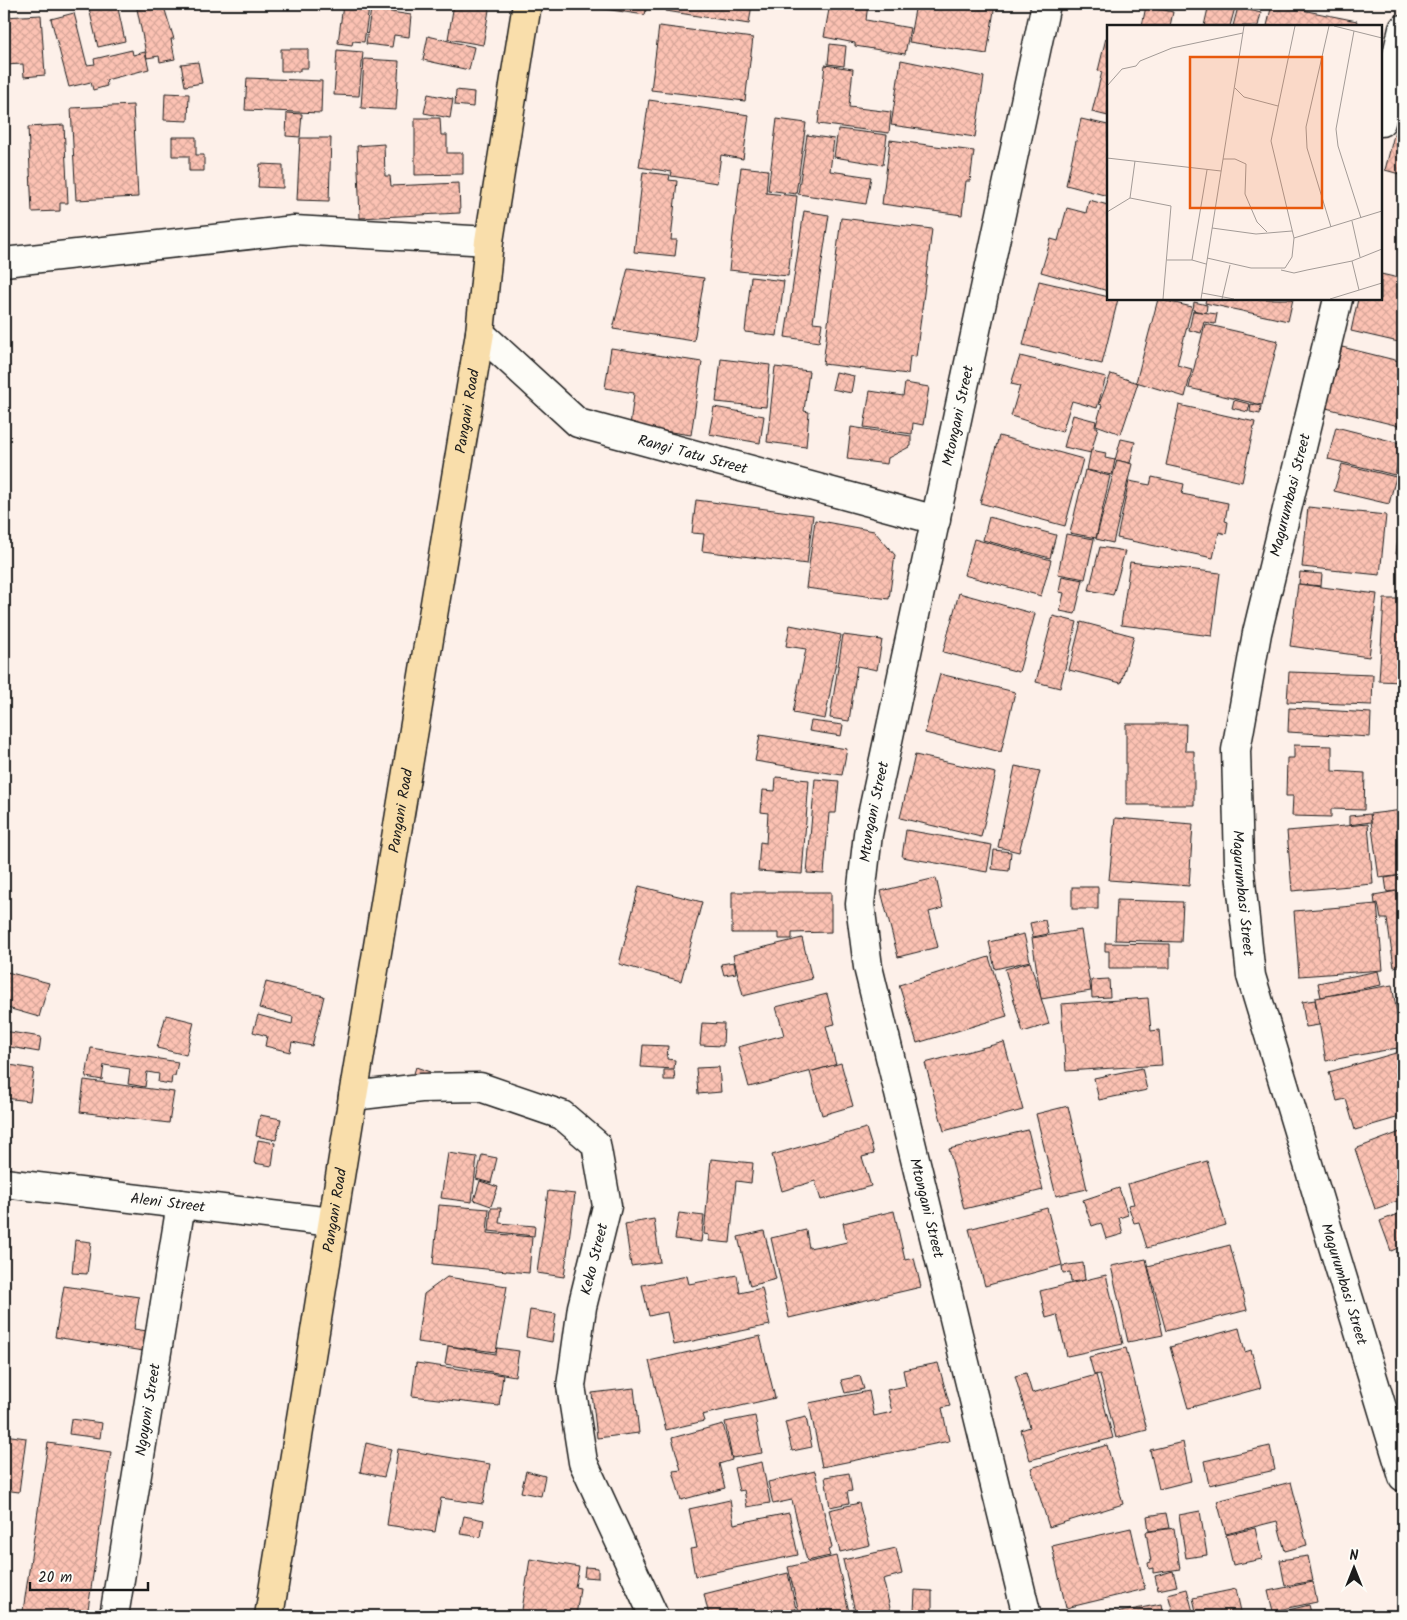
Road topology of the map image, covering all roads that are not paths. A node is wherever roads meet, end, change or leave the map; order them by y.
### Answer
1 (527, 4) edge
2 (1046, 4) edge
3 (1403, 30) edge
4 (1382, 118) edge
5 (489, 241) junction
6 (4, 262) edge
7 (1338, 300) edge
8 (480, 333) junction
9 (936, 520) junction
10 (353, 1096) junction
11 (4, 1184) edge
12 (181, 1204) junction
13 (332, 1222) junction
14 (1403, 1477) edge
15 (114, 1616) edge
16 (269, 1616) edge
17 (654, 1616) edge
18 (1027, 1616) edge

1 - 5 main road, Pangani Road
2 - 9 street, Mtongani Street
3 - 4 street
5 - 6 street
5 - 8 main road, Pangani Road
7 - 14 street, Magurumbasi Street
8 - 9 street, Rangi Tatu Street
8 - 10 main road, Pangani Road
9 - 18 street, Mtongani Street
10 - 13 main road, Pangani Road
10 - 17 street, Keko Street
11 - 12 street, Aleni Street
12 - 13 street, Aleni Street
12 - 15 street, Ngoyoni Street
13 - 16 main road, Pangani Road

